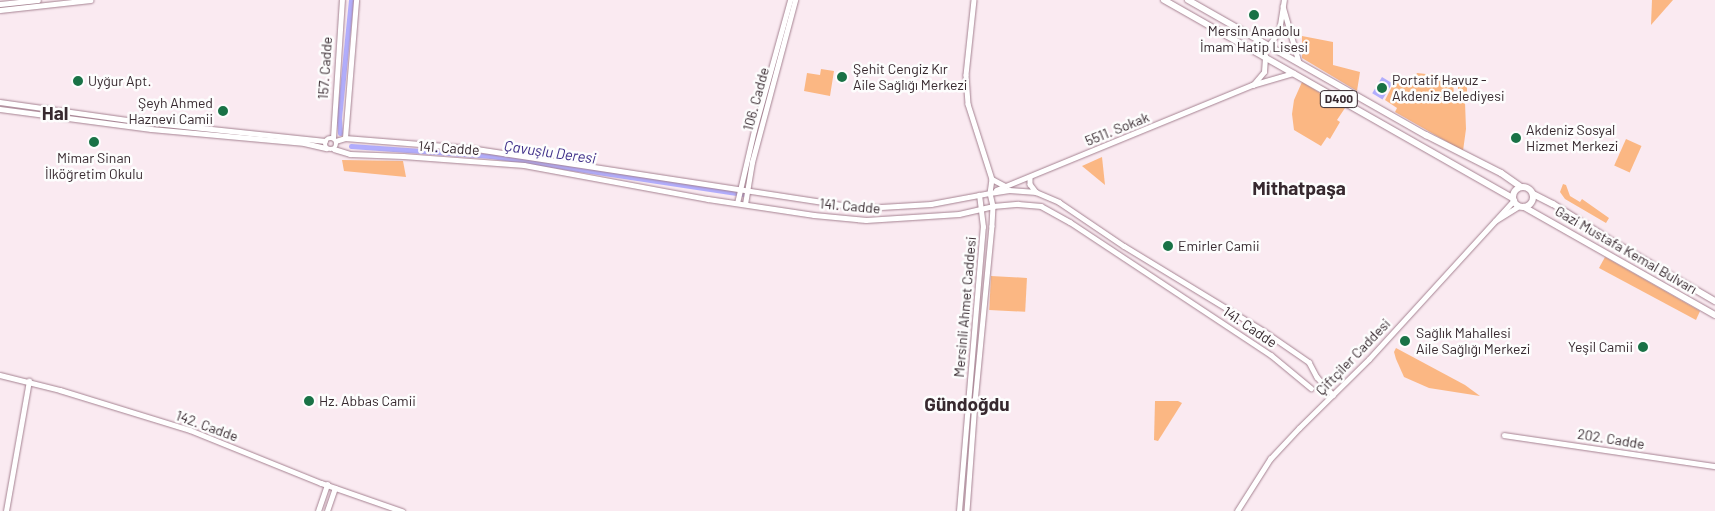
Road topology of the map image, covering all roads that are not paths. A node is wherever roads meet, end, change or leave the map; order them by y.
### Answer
1 (38, 0) edge
2 (90, 0) edge
3 (342, 0) edge
4 (356, 0) edge
5 (790, 0) edge
6 (795, 0) edge
7 (974, 0) edge
8 (1164, 0) edge
9 (1188, 0) edge
10 (1284, 3) edge
11 (0, 4) edge
12 (0, 10) edge
13 (1270, 45) junction
14 (1265, 56) junction
15 (1299, 62) junction
16 (1293, 73) junction
17 (1252, 86) junction
18 (0, 102) edge
19 (20, 105) junction
20 (0, 109) edge
21 (19, 112) junction
22 (157, 123) junction
23 (170, 124) junction
24 (156, 129) junction
25 (170, 131) junction
26 (345, 138) junction
27 (326, 140) junction
28 (334, 140) junction
29 (326, 148) junction
30 (334, 149) junction
31 (527, 156) junction
32 (524, 165) junction
33 (661, 177) junction
34 (1030, 177) junction
35 (992, 179) junction
36 (1005, 186) junction
37 (1520, 187) junction
38 (658, 189) junction
39 (739, 190) junction
40 (747, 191) junction
41 (1036, 192) junction
42 (990, 193) junction
43 (1533, 194) junction
44 (979, 195) junction
45 (1514, 199) junction
46 (737, 201) junction
47 (746, 202) junction
48 (993, 206) junction
49 (1522, 206) junction
50 (981, 210) junction
51 (1491, 222) junction
52 (1715, 300) edge
53 (1715, 315) edge
54 (0, 375) edge
55 (29, 381) junction
56 (1311, 388) dead end
57 (1333, 395) junction
58 (1504, 435) dead end
59 (1715, 466) edge
60 (327, 485) junction
61 (335, 488) junction
62 (6, 511) edge
63 (318, 511) edge
64 (327, 511) edge
65 (402, 511) edge
66 (959, 511) edge
67 (967, 511) edge
68 (1237, 511) edge

1 - 11 main road
2 - 12 main road
3 - 28 street, 157. Cadde
4 - 26 street, 157. Cadde
5 - 39 main road, 106. Cadde
6 - 40 main road, 106. Cadde
7 - 35 street
8 - 14 highway, D400
9 - 13 highway, D400
10 - 13 street
10 - 15 street
13 - 15 highway, D400
14 - 16 highway, D400
14 - 17 street
15 - 37 highway, D400
16 - 17 street, 5511. Sokak
16 - 45 highway, D400
17 - 34 street, 5511. Sokak
18 - 19 street
19 - 21 street
19 - 22 street
20 - 21 street
21 - 24 street
22 - 23 street
22 - 24 street
23 - 25 street
23 - 27 street
24 - 25 street
25 - 29 street
26 - 28 street, 141. Cadde
26 - 31 street, 141. Cadde
27 - 28 street, 141. Cadde
27 - 29 street
28 - 30 street, 157. Cadde
29 - 30 street, 141. Cadde
30 - 32 street, 141. Cadde
31 - 32 street
31 - 33 street, 141. Cadde
32 - 38 street, 141. Cadde
33 - 38 street
33 - 39 street, 141. Cadde
34 - 36 street, 5511. Sokak
34 - 41 street
35 - 36 street
35 - 42 street
36 - 42 street, 5511. Sokak
37 - 43 highway
37 - 45 highway
38 - 46 street, 141. Cadde
39 - 40 street, 141. Cadde
39 - 46 main road, 106. Cadde
40 - 44 street, 141. Cadde
40 - 47 main road, 106. Cadde
41 - 42 street, 141. Cadde
41 - 57 street, 141. Cadde
42 - 44 street, 141. Cadde
42 - 48 street, Mersinli Ahmet Caddesi
43 - 49 highway
43 - 52 highway, Gazi Mustafa Kemal Bulvarı
44 - 50 street, Mersinli Ahmet Caddesi
45 - 49 highway
45 - 51 street
46 - 47 street, 141. Cadde
47 - 50 street, 141. Cadde
48 - 50 street, 141. Cadde
48 - 56 street, 141. Cadde
48 - 67 street, Mersinli Ahmet Caddesi
49 - 51 street
49 - 53 highway, Gazi Mustafa Kemal Bulvarı
50 - 66 street, Mersinli Ahmet Caddesi
51 - 57 street, Çiftçiler Caddesi
54 - 55 street, 142. Cadde
55 - 60 street, 142. Cadde
55 - 62 street
57 - 68 street, Çiftçiler Caddesi
58 - 59 street, 202. Cadde
60 - 61 street, 142. Cadde
60 - 63 street
61 - 64 street
61 - 65 street, 142. Cadde

